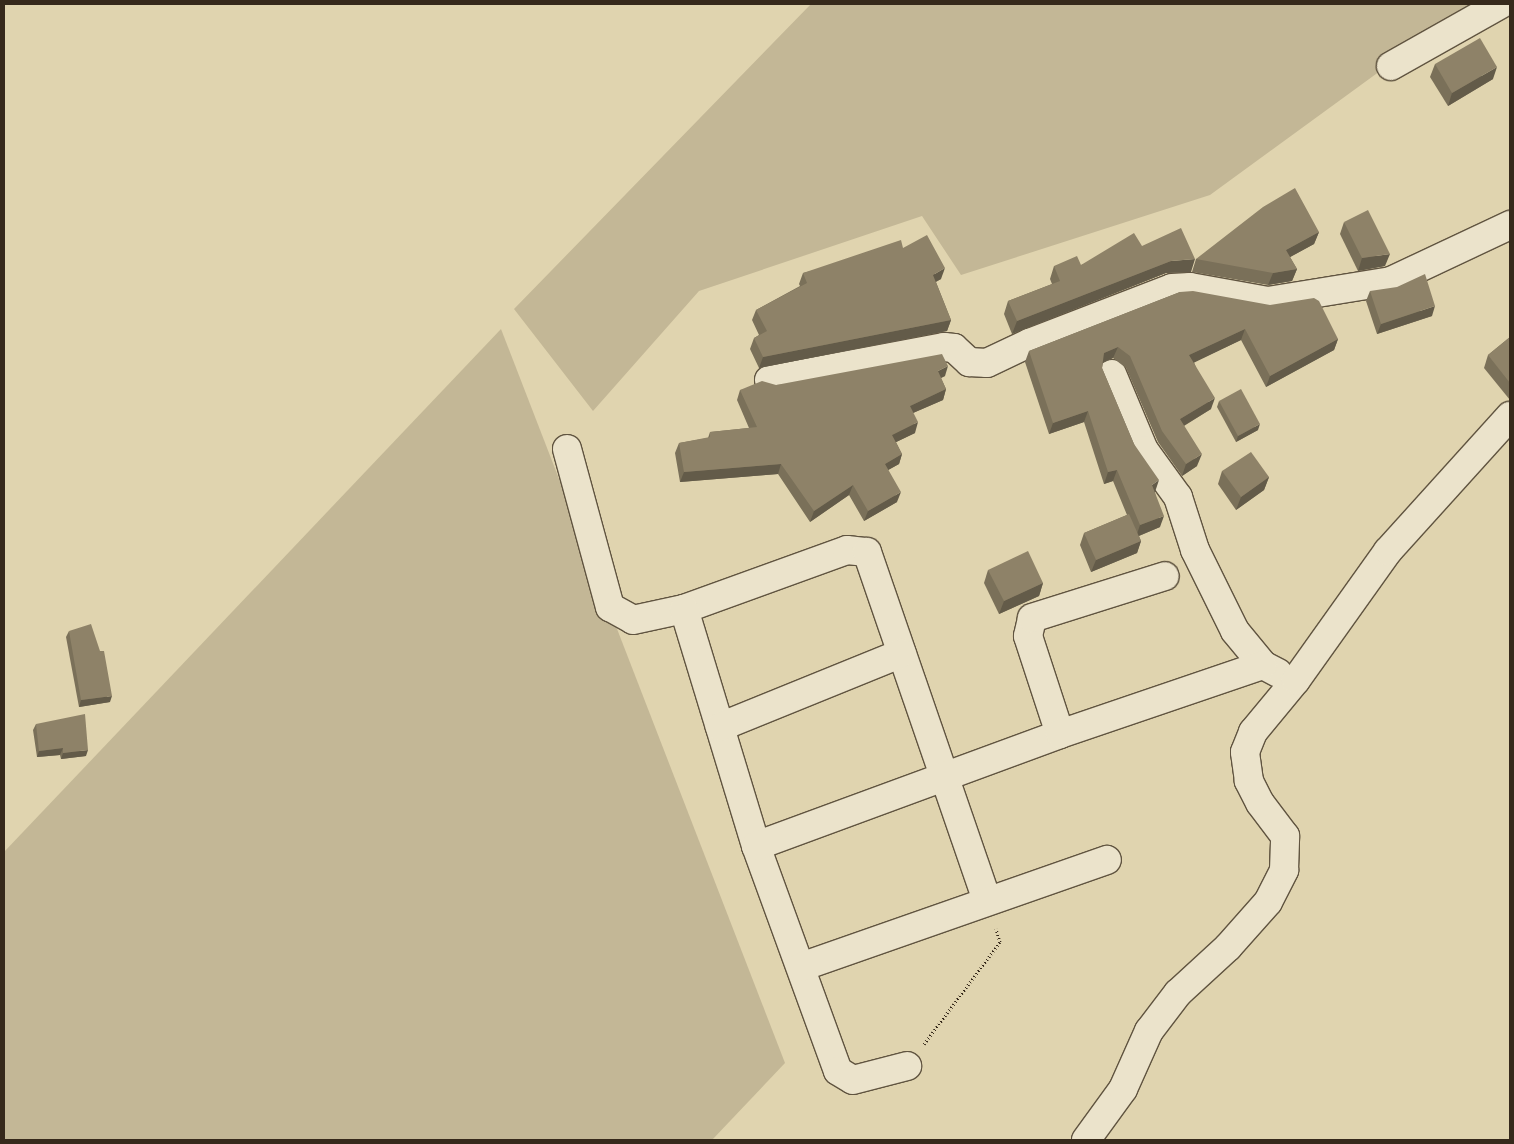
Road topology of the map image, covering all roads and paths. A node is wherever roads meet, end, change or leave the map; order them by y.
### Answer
1 (1502, 4) edge
2 (1391, 66) dead end
3 (1510, 225) edge
4 (1112, 374) dead end
5 (769, 380) dead end
6 (1510, 416) edge
7 (567, 449) dead end
8 (1164, 576) dead end
9 (684, 609) junction
10 (902, 653) junction
11 (1263, 665) junction
12 (1296, 680) junction
13 (720, 727) junction
14 (1060, 734) junction
15 (945, 778) junction
16 (756, 846) junction
17 (1107, 860) dead end
18 (986, 901) junction
19 (1000, 942) dead end
20 (801, 967) junction
21 (907, 1066) joint
22 (1086, 1140) edge

1 - 2 street
3 - 5 street
4 - 11 street
6 - 12 street
7 - 9 street
8 - 14 street
9 - 10 street
9 - 13 street
10 - 13 street
10 - 15 street
11 - 12 street
11 - 14 street
12 - 22 street
13 - 16 street
14 - 15 street
15 - 16 street
15 - 18 street
16 - 20 street
17 - 18 street
18 - 20 street
19 - 21 path
20 - 21 street

